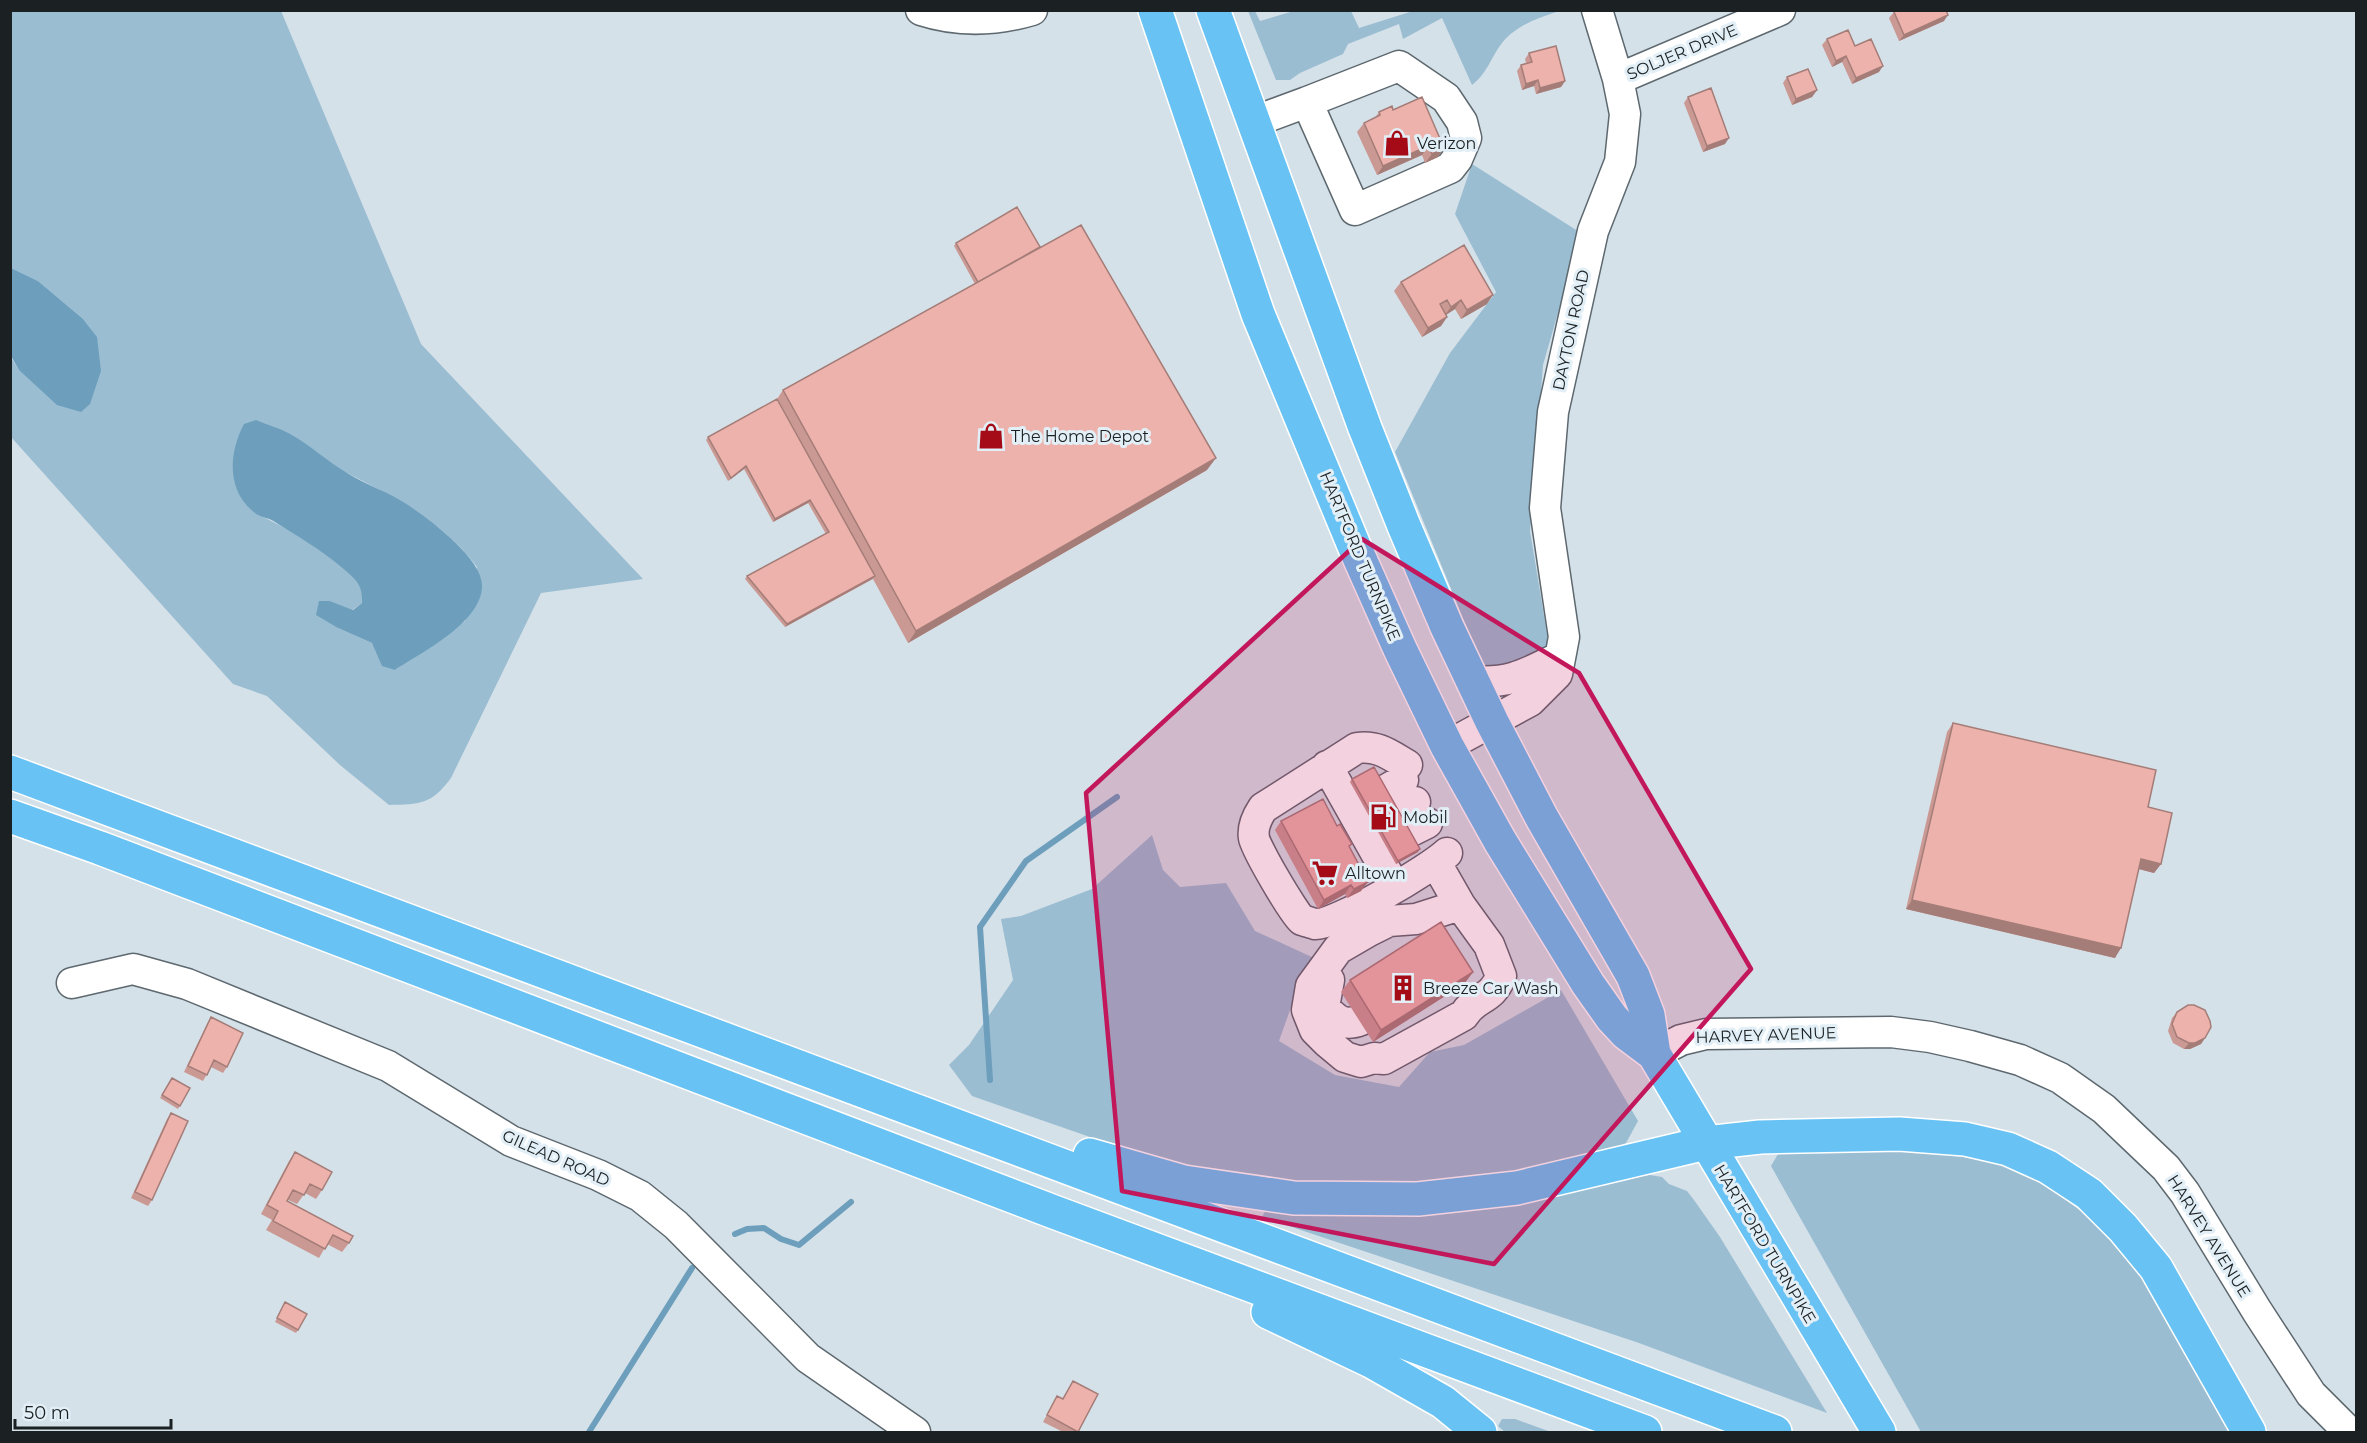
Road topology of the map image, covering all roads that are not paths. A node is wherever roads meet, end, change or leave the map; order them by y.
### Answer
1 (921, 10) edge
2 (1032, 10) edge
3 (1155, 10) edge
4 (1213, 10) edge
5 (1597, 10) edge
6 (1780, 10) edge
7 (1617, 79) junction
8 (1307, 102) junction
9 (1253, 122) junction
10 (1560, 657) junction
11 (1473, 681) junction
12 (1492, 722) junction
13 (1447, 746) junction
14 (1327, 766) junction
15 (10, 772) edge
16 (1389, 813) junction
17 (10, 816) edge
18 (1395, 887) junction
19 (1461, 905) junction
20 (1416, 919) junction
21 (1489, 945) junction
22 (1462, 961) edge
23 (72, 983) dead end
24 (1360, 1020) edge
25 (763, 1054) junction
26 (1654, 1054) junction
27 (1706, 1143) junction
28 (1054, 1212) junction
29 (915, 1432) edge
30 (1480, 1432) edge
31 (1645, 1432) edge
32 (1775, 1432) edge
33 (1879, 1432) edge
34 (2249, 1432) edge
35 (2349, 1432) edge

1 - 2 street
3 - 13 highway, HARTFORD TURNPIKE
4 - 9 highway, HARTFORD TURNPIKE
5 - 7 street, DAYTON ROAD
6 - 7 street, SOLJER DRIVE
7 - 10 street, DAYTON ROAD
8 - 8 street
8 - 9 street
9 - 11 highway, HARTFORD TURNPIKE
10 - 11 street
10 - 12 street, DAYTON ROAD
11 - 12 highway, HARTFORD TURNPIKE
12 - 13 street, DAYTON ROAD
12 - 26 highway, HARTFORD TURNPIKE
13 - 26 highway, HARTFORD TURNPIKE
14 - 16 street
14 - 16 street
14 - 18 street
15 - 25 highway
16 - 18 street
17 - 28 highway
18 - 19 street
19 - 20 street
19 - 21 street
20 - 21 street
20 - 24 street
21 - 22 street
23 - 29 street, GILEAD ROAD
25 - 27 highway
25 - 32 highway
26 - 27 highway, HARTFORD TURNPIKE
26 - 35 street, HARVEY AVENUE
27 - 33 highway, HARTFORD TURNPIKE
27 - 34 highway
28 - 30 highway
28 - 31 highway

